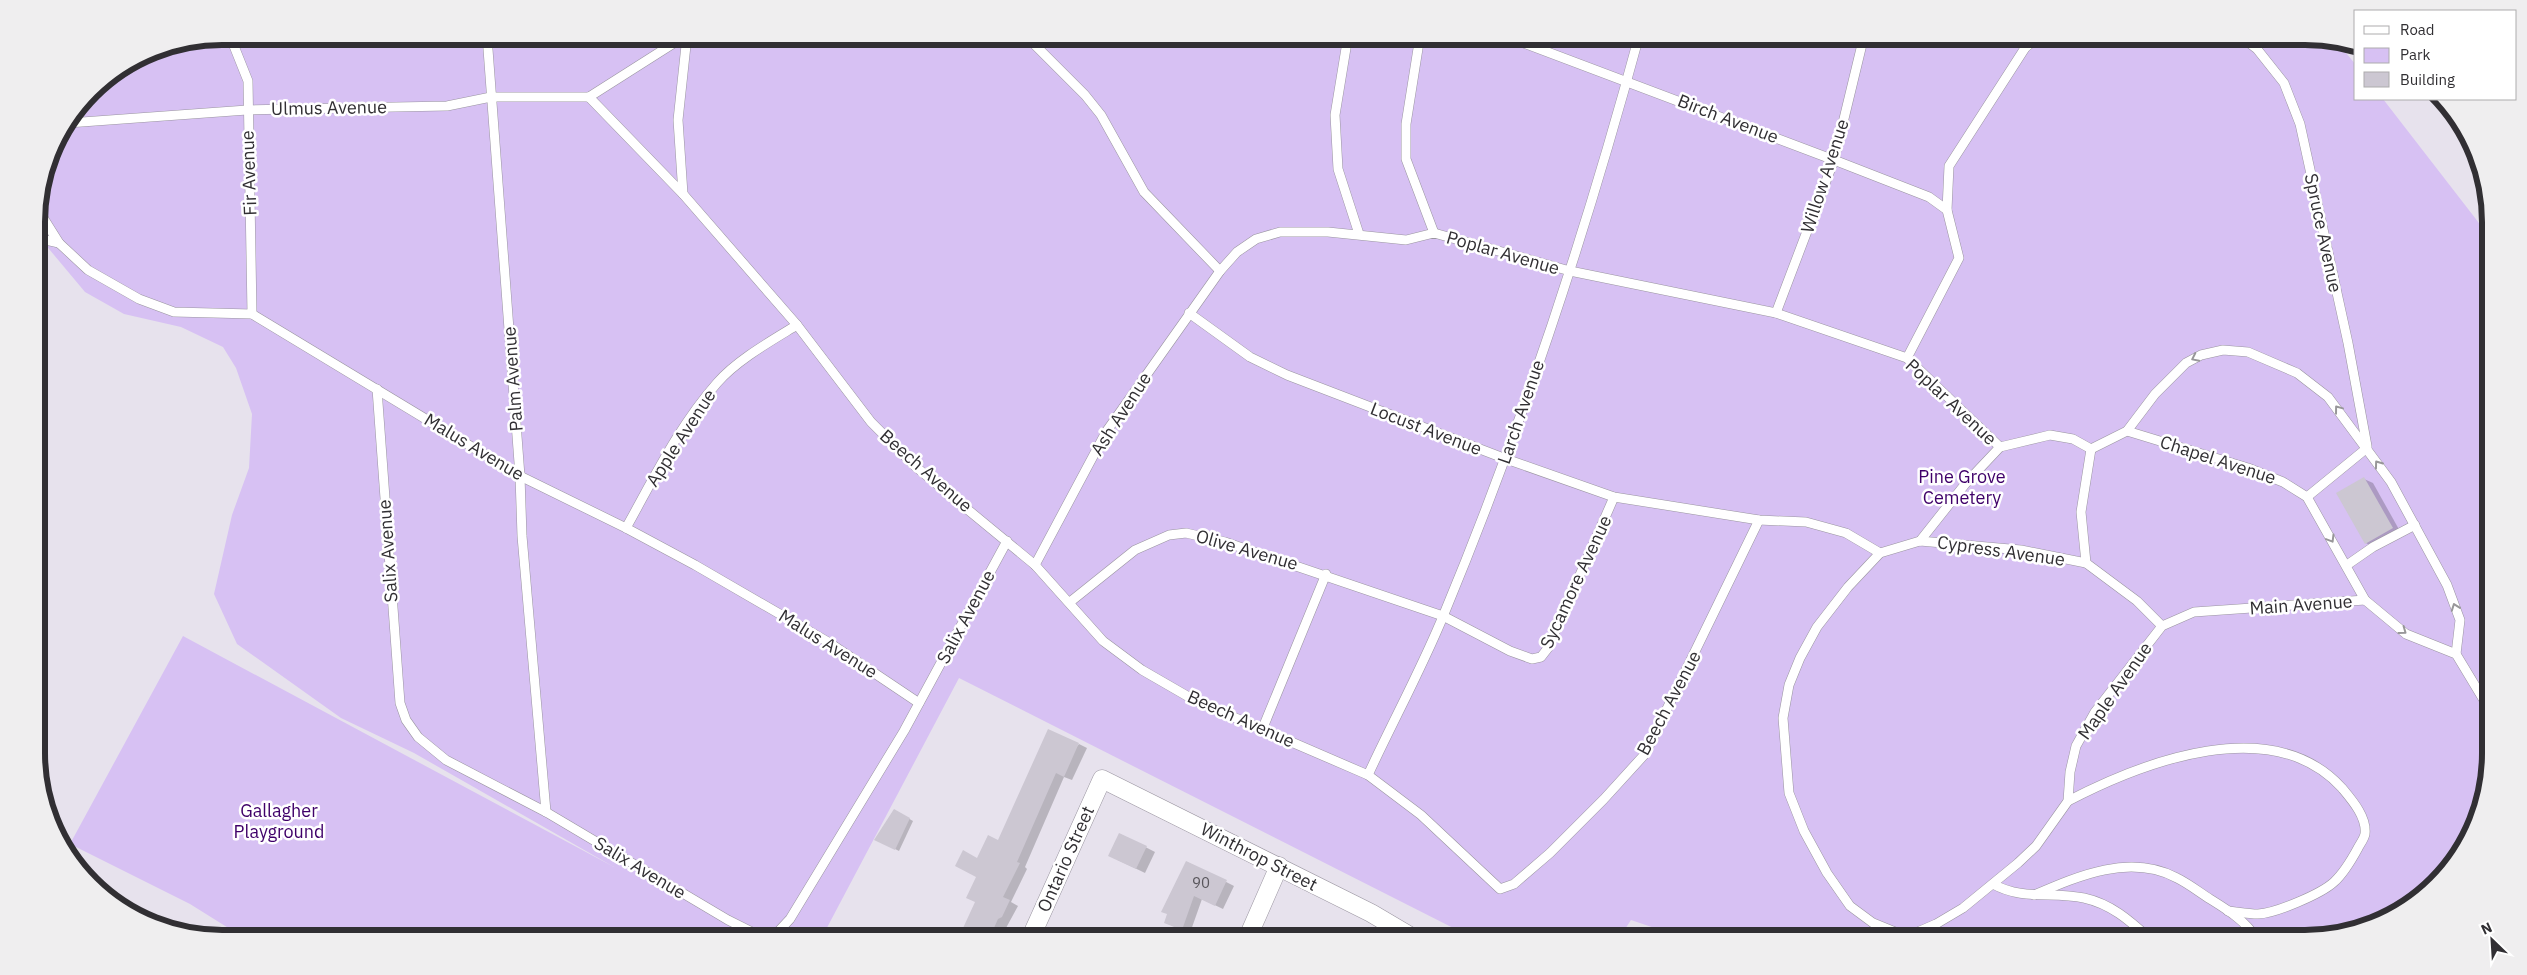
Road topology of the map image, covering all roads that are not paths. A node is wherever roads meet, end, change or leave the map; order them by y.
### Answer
1 (234, 45) edge
2 (488, 45) edge
3 (672, 45) edge
4 (685, 45) edge
5 (1035, 45) edge
6 (1347, 45) edge
7 (1419, 45) edge
8 (1529, 45) edge
9 (1637, 45) edge
10 (1862, 45) edge
11 (2028, 45) edge
12 (2252, 45) edge
13 (1627, 81) junction
14 (491, 97) junction
15 (589, 97) junction
16 (247, 110) junction
17 (76, 122) edge
18 (1834, 160) junction
19 (683, 194) junction
20 (1947, 210) junction
21 (45, 221) edge
22 (1434, 233) junction
23 (1359, 234) junction
24 (45, 240) edge
25 (59, 243) junction
26 (1220, 271) junction
27 (1570, 271) junction
28 (1776, 313) junction
29 (252, 314) junction
30 (1189, 314) junction
31 (797, 325) junction
32 (1907, 358) junction
33 (377, 389) junction
34 (2127, 431) junction
35 (2000, 447) junction
36 (2367, 448) junction
37 (2091, 449) junction
38 (1506, 460) junction
39 (520, 476) junction
40 (1614, 497) junction
41 (2307, 497) junction
42 (1759, 520) junction
43 (2415, 526) junction
44 (626, 528) junction
45 (1007, 541) junction
46 (1920, 541) junction
47 (1880, 554) junction
48 (2086, 563) junction
49 (1035, 565) junction
50 (2347, 565) junction
51 (1326, 574) junction
52 (2365, 600) junction
53 (1070, 602) junction
54 (1443, 616) junction
55 (2162, 626) junction
56 (2456, 654) junction
57 (2482, 697) edge
58 (919, 703) junction
59 (1262, 730) junction
60 (1368, 775) junction
61 (1102, 779) joint
62 (2068, 801) junction
63 (546, 812) junction
64 (1279, 866) junction
65 (1993, 884) junction
66 (2034, 895) junction
67 (2228, 911) junction
68 (748, 930) edge
69 (780, 930) edge
70 (1034, 930) edge
71 (1251, 930) edge
72 (1401, 930) edge
73 (1890, 930) edge
74 (1922, 930) edge
75 (2141, 930) edge
76 (2250, 930) edge

1 - 16 lane, Fir Avenue
2 - 14 lane, Palm Avenue
3 - 15 lane
4 - 19 lane
5 - 26 lane
6 - 23 lane
7 - 22 lane
8 - 13 lane, Birch Avenue
9 - 13 lane, Larch Avenue
10 - 18 lane, Willow Avenue
11 - 20 lane
12 - 36 lane, Spruce Avenue
13 - 18 lane, Birch Avenue
13 - 27 lane, Larch Avenue
14 - 15 lane, Ulmus Avenue
14 - 16 lane, Ulmus Avenue
14 - 39 lane, Palm Avenue
15 - 19 lane, Beech Avenue
16 - 17 lane, Ulmus Avenue
16 - 29 lane, Fir Avenue
18 - 20 lane, Birch Avenue
18 - 28 lane, Willow Avenue
19 - 31 lane, Beech Avenue
20 - 32 lane
21 - 25 lane, Malus Avenue
22 - 23 lane, Poplar Avenue
22 - 27 lane, Poplar Avenue
23 - 26 lane, Poplar Avenue
24 - 25 lane
25 - 29 lane, Malus Avenue
26 - 30 lane, Ash Avenue
27 - 28 lane, Poplar Avenue
27 - 38 lane, Larch Avenue
28 - 32 lane, Poplar Avenue
29 - 33 lane, Malus Avenue
30 - 38 lane, Locust Avenue
30 - 49 lane, Ash Avenue
31 - 44 lane, Apple Avenue
31 - 45 lane, Beech Avenue
32 - 35 lane, Poplar Avenue
33 - 39 lane, Malus Avenue
33 - 63 lane, Salix Avenue
36 -> 34 lane
34 - 37 lane
34 - 41 lane, Chapel Avenue
35 - 37 lane
35 - 46 lane
36 - 41 lane
43 -> 36 lane
37 - 48 lane
38 - 40 lane, Locust Avenue
38 - 54 lane, Larch Avenue
39 - 44 lane, Malus Avenue
39 - 63 lane, Palm Avenue
40 - 42 lane, Locust Avenue
40 - 54 lane, Sycamore Avenue
41 -> 50 lane, Chapel Avenue
42 - 47 lane, Locust Avenue
42 - 60 lane, Beech Avenue
43 - 50 lane
56 -> 43 lane
44 - 58 lane, Malus Avenue
45 - 49 lane, Beech Avenue
45 - 58 lane, Salix Avenue
46 - 47 lane, Cypress Avenue
46 - 48 lane, Cypress Avenue
47 - 73 lane
48 - 55 lane, Cypress Avenue
49 - 53 lane, Beech Avenue
50 - 52 lane, Chapel Avenue
51 - 53 lane, Olive Avenue
51 - 54 lane, Sycamore Avenue
51 - 59 lane
52 - 55 lane, Main Avenue
52 -> 56 lane, Main Avenue
53 - 59 lane, Beech Avenue
54 - 60 lane, Larch Avenue
55 - 62 lane, Maple Avenue
56 - 57 lane
58 - 69 lane, Salix Avenue
59 - 60 lane, Beech Avenue
61 - 64 street, Winthrop Street
61 - 70 street, Ontario Street
62 - 65 lane
62 - 67 lane
63 - 68 lane, Salix Avenue
64 - 71 street
64 - 72 street, Winthrop Street
65 - 66 lane
65 - 74 lane
66 - 67 lane
66 - 75 lane
67 - 76 lane

